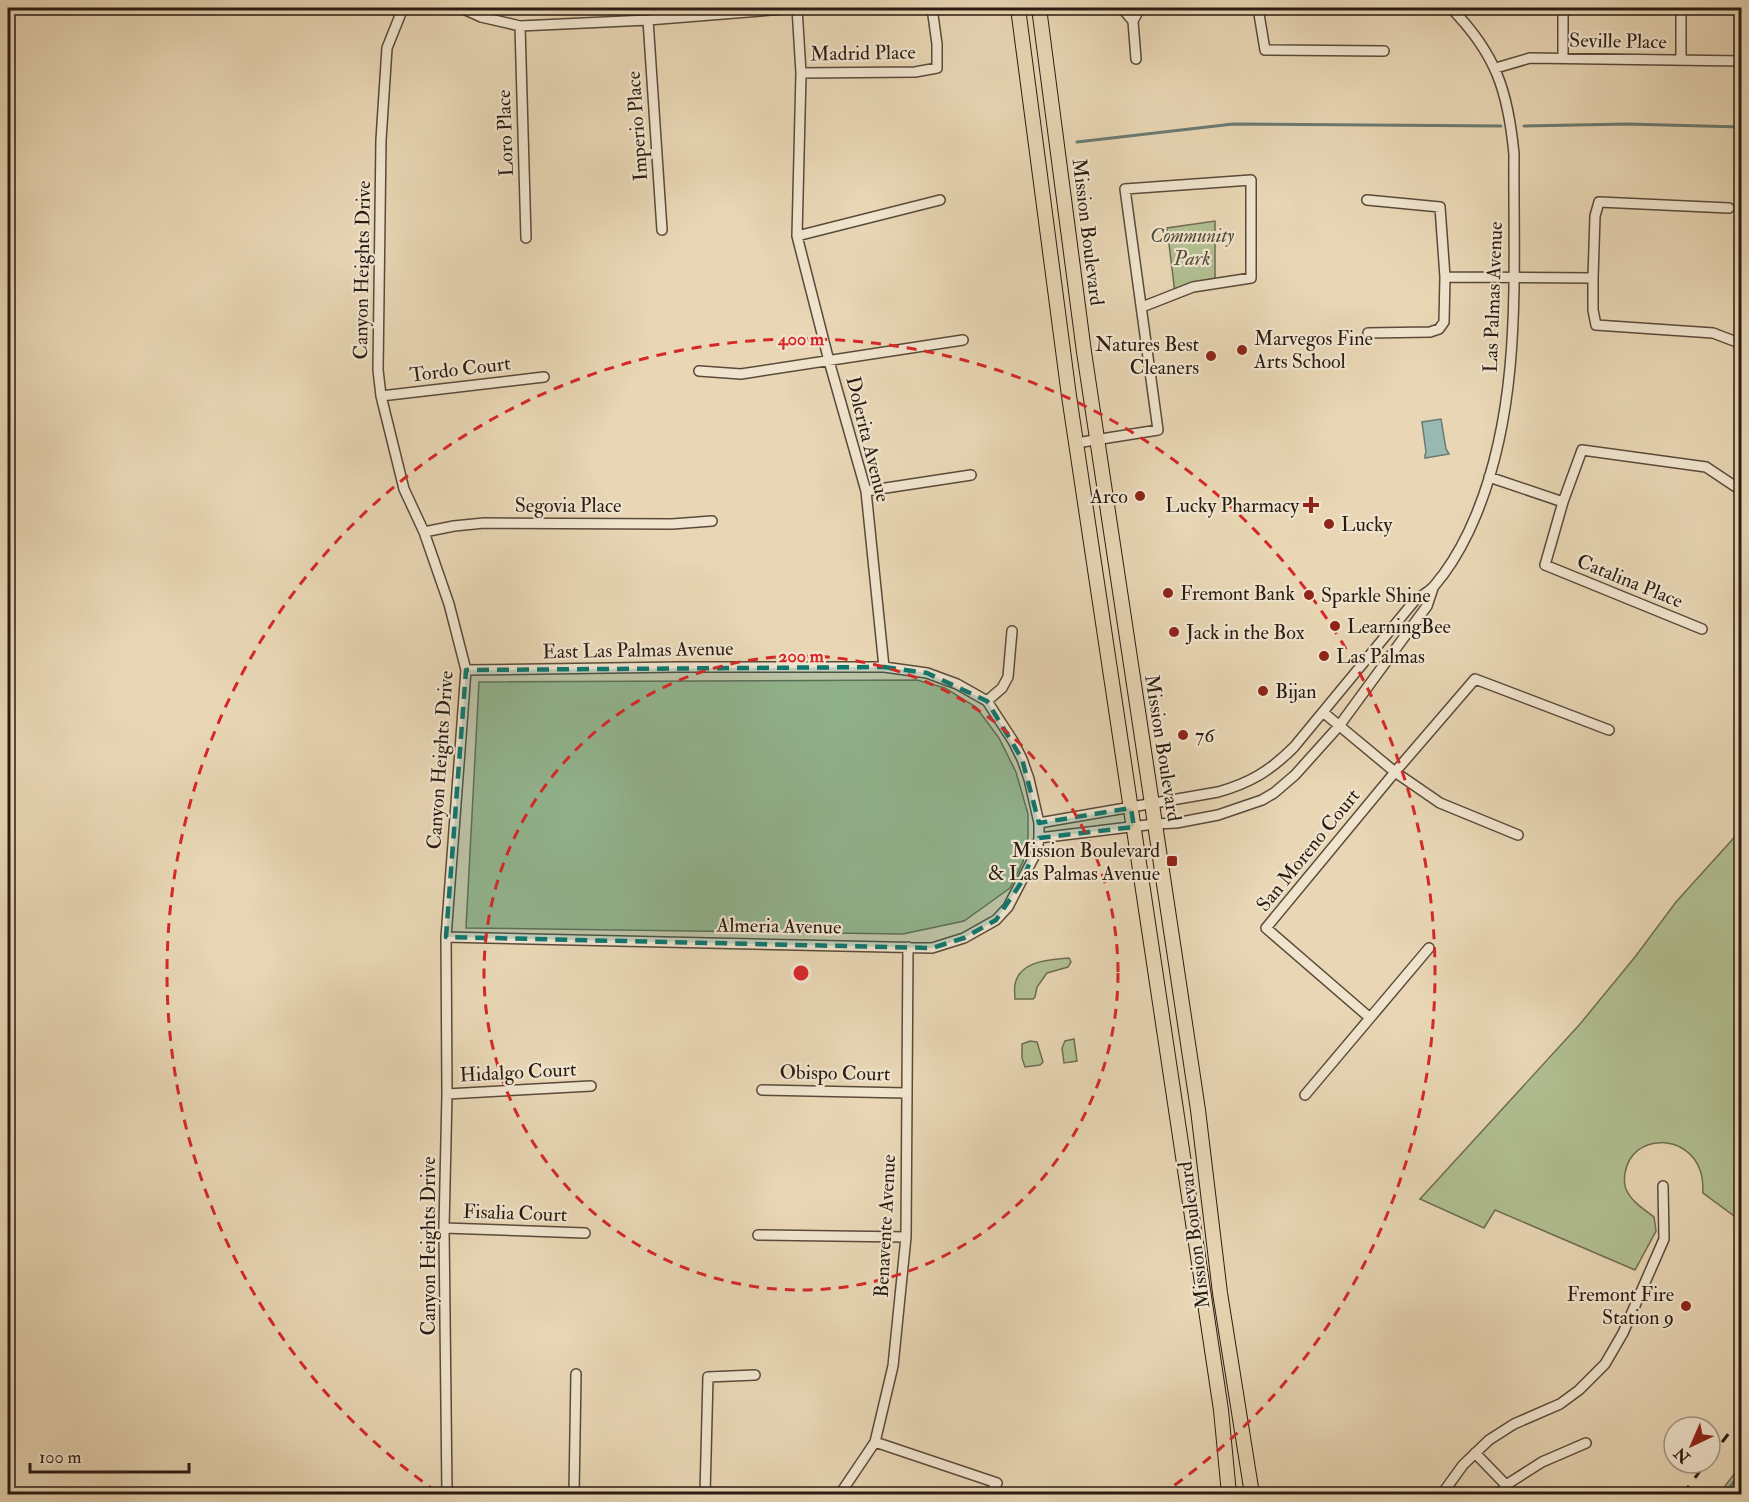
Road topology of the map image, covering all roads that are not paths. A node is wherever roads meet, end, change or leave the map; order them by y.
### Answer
1 (403, 8) edge
2 (461, 8) edge
3 (797, 8) edge
4 (932, 8) edge
5 (1018, 8) edge
6 (1039, 8) edge
7 (1122, 8) edge
8 (1140, 8) edge
9 (1258, 8) edge
10 (1451, 8) edge
11 (1563, 8) edge
12 (1681, 8) edge
13 (648, 20) junction
14 (1133, 21) junction
15 (520, 26) junction
16 (1384, 51) dead end
17 (1563, 58) junction
18 (1136, 59) dead end
19 (1681, 60) junction
20 (1742, 62) edge
21 (1496, 68) junction
22 (801, 73) junction
23 (940, 200) dead end
24 (1367, 200) dead end
25 (1729, 208) dead end
26 (663, 230) dead end
27 (797, 236) junction
28 (526, 238) dead end
29 (1445, 277) junction
30 (1513, 277) junction
31 (1593, 278) junction
32 (1142, 307) junction
33 (1368, 333) dead end
34 (963, 340) dead end
35 (1742, 344) edge
36 (829, 361) junction
37 (699, 371) dead end
38 (544, 377) dead end
39 (381, 396) junction
40 (1097, 440) junction
41 (1076, 443) junction
42 (971, 475) dead end
43 (1489, 477) junction
44 (866, 491) junction
45 (1742, 491) edge
46 (1563, 502) junction
47 (712, 521) dead end
48 (424, 532) junction
49 (1432, 588) junction
50 (1702, 629) dead end
51 (1012, 631) dead end
52 (884, 667) junction
53 (466, 670) junction
54 (987, 701) junction
55 (1324, 712) junction
56 (1339, 726) junction
57 (1609, 730) dead end
58 (1395, 772) junction
59 (1152, 804) junction
60 (1131, 808) junction
61 (1039, 823) junction
62 (1155, 824) junction
63 (1134, 827) junction
64 (1518, 835) dead end
65 (1039, 838) junction
66 (446, 937) junction
67 (908, 947) junction
68 (1429, 948) dead end
69 (1370, 1018) junction
70 (591, 1086) dead end
71 (762, 1089) dead end
72 (906, 1093) junction
73 (447, 1094) junction
74 (1305, 1095) dead end
75 (1663, 1186) dead end
76 (444, 1228) junction
77 (585, 1233) dead end
78 (758, 1235) dead end
79 (906, 1237) junction
80 (576, 1374) dead end
81 (755, 1375) dead end
82 (875, 1442) junction
83 (1586, 1443) dead end
84 (1474, 1453) junction
85 (1506, 1485) junction
86 (447, 1494) edge
87 (574, 1494) edge
88 (705, 1494) edge
89 (840, 1494) edge
90 (990, 1494) edge
91 (1229, 1494) edge
92 (1252, 1494) edge
93 (1442, 1494) edge
94 (1499, 1494) edge

1 - 39 street, Canyon Heights Drive
2 - 15 street
3 - 13 street
3 - 22 street, Dolerita Avenue
4 - 22 street, Madrid Place
5 - 41 main road, Mission Boulevard
6 - 40 main road, Mission Boulevard
7 - 14 street
8 - 14 street
9 - 16 street
10 - 21 street, Las Palmas Avenue
11 - 17 street
12 - 19 street
13 - 15 street
13 - 26 street, Imperio Place
14 - 18 street
15 - 28 street, Loro Place
17 - 19 street, Seville Place
17 - 21 street, Seville Place
19 - 20 street, Seville Place
21 - 30 street, Las Palmas Avenue
22 - 27 street, Dolerita Avenue
23 - 27 street
24 - 29 street
25 - 31 street
27 - 36 street, Dolerita Avenue
29 - 30 street
29 - 33 street
30 - 31 street
30 - 43 street, Las Palmas Avenue
31 - 35 street
32 - 32 street
32 - 40 street
34 - 36 street
36 - 37 street
36 - 44 street, Dolerita Avenue
38 - 39 street, Tordo Court
39 - 48 street, Canyon Heights Drive
40 - 41 street
40 - 59 main road, Mission Boulevard
41 - 60 main road, Mission Boulevard
42 - 44 street
43 - 46 street
43 - 49 street, Las Palmas Avenue
44 - 52 street, Dolerita Avenue
45 - 46 street
46 - 50 street, Catalina Place
47 - 48 street, Segovia Place
48 - 53 street, Canyon Heights Drive
49 - 55 street, Las Palmas Avenue
49 - 56 street, Las Palmas Avenue
51 - 54 street
52 - 53 street, East Las Palmas Avenue
52 - 54 street, East Las Palmas Avenue
53 - 66 street, Canyon Heights Drive
54 - 61 street, East Las Palmas Avenue
55 - 56 street
55 - 59 street, Las Palmas Avenue
56 - 58 street
56 - 62 street, Las Palmas Avenue
57 - 58 street
58 - 64 street
58 - 69 street, San Moreno Court
59 - 60 street
59 - 62 main road, Mission Boulevard
60 - 61 street
60 - 63 main road, Mission Boulevard
61 - 65 street, Almeria Avenue
62 - 63 street, Las Palmas Avenue
62 - 92 main road, Mission Boulevard
63 - 65 street
63 - 91 main road, Mission Boulevard
65 - 67 street, Almeria Avenue
66 - 67 street, Almeria Avenue
66 - 73 street, Canyon Heights Drive
67 - 72 street, Benavente Avenue
68 - 69 street
69 - 74 street
70 - 73 street, Hidalgo Court
71 - 72 street, Obispo Court
72 - 79 street, Benavente Avenue
73 - 76 street, Canyon Heights Drive
75 - 84 street
76 - 77 street, Fisalia Court
76 - 86 street, Canyon Heights Drive
78 - 79 street
79 - 82 street, Benavente Avenue
80 - 87 street
81 - 88 street
82 - 89 street, Benavente Avenue
82 - 90 street
83 - 85 street
84 - 85 street
84 - 93 street
85 - 94 street

